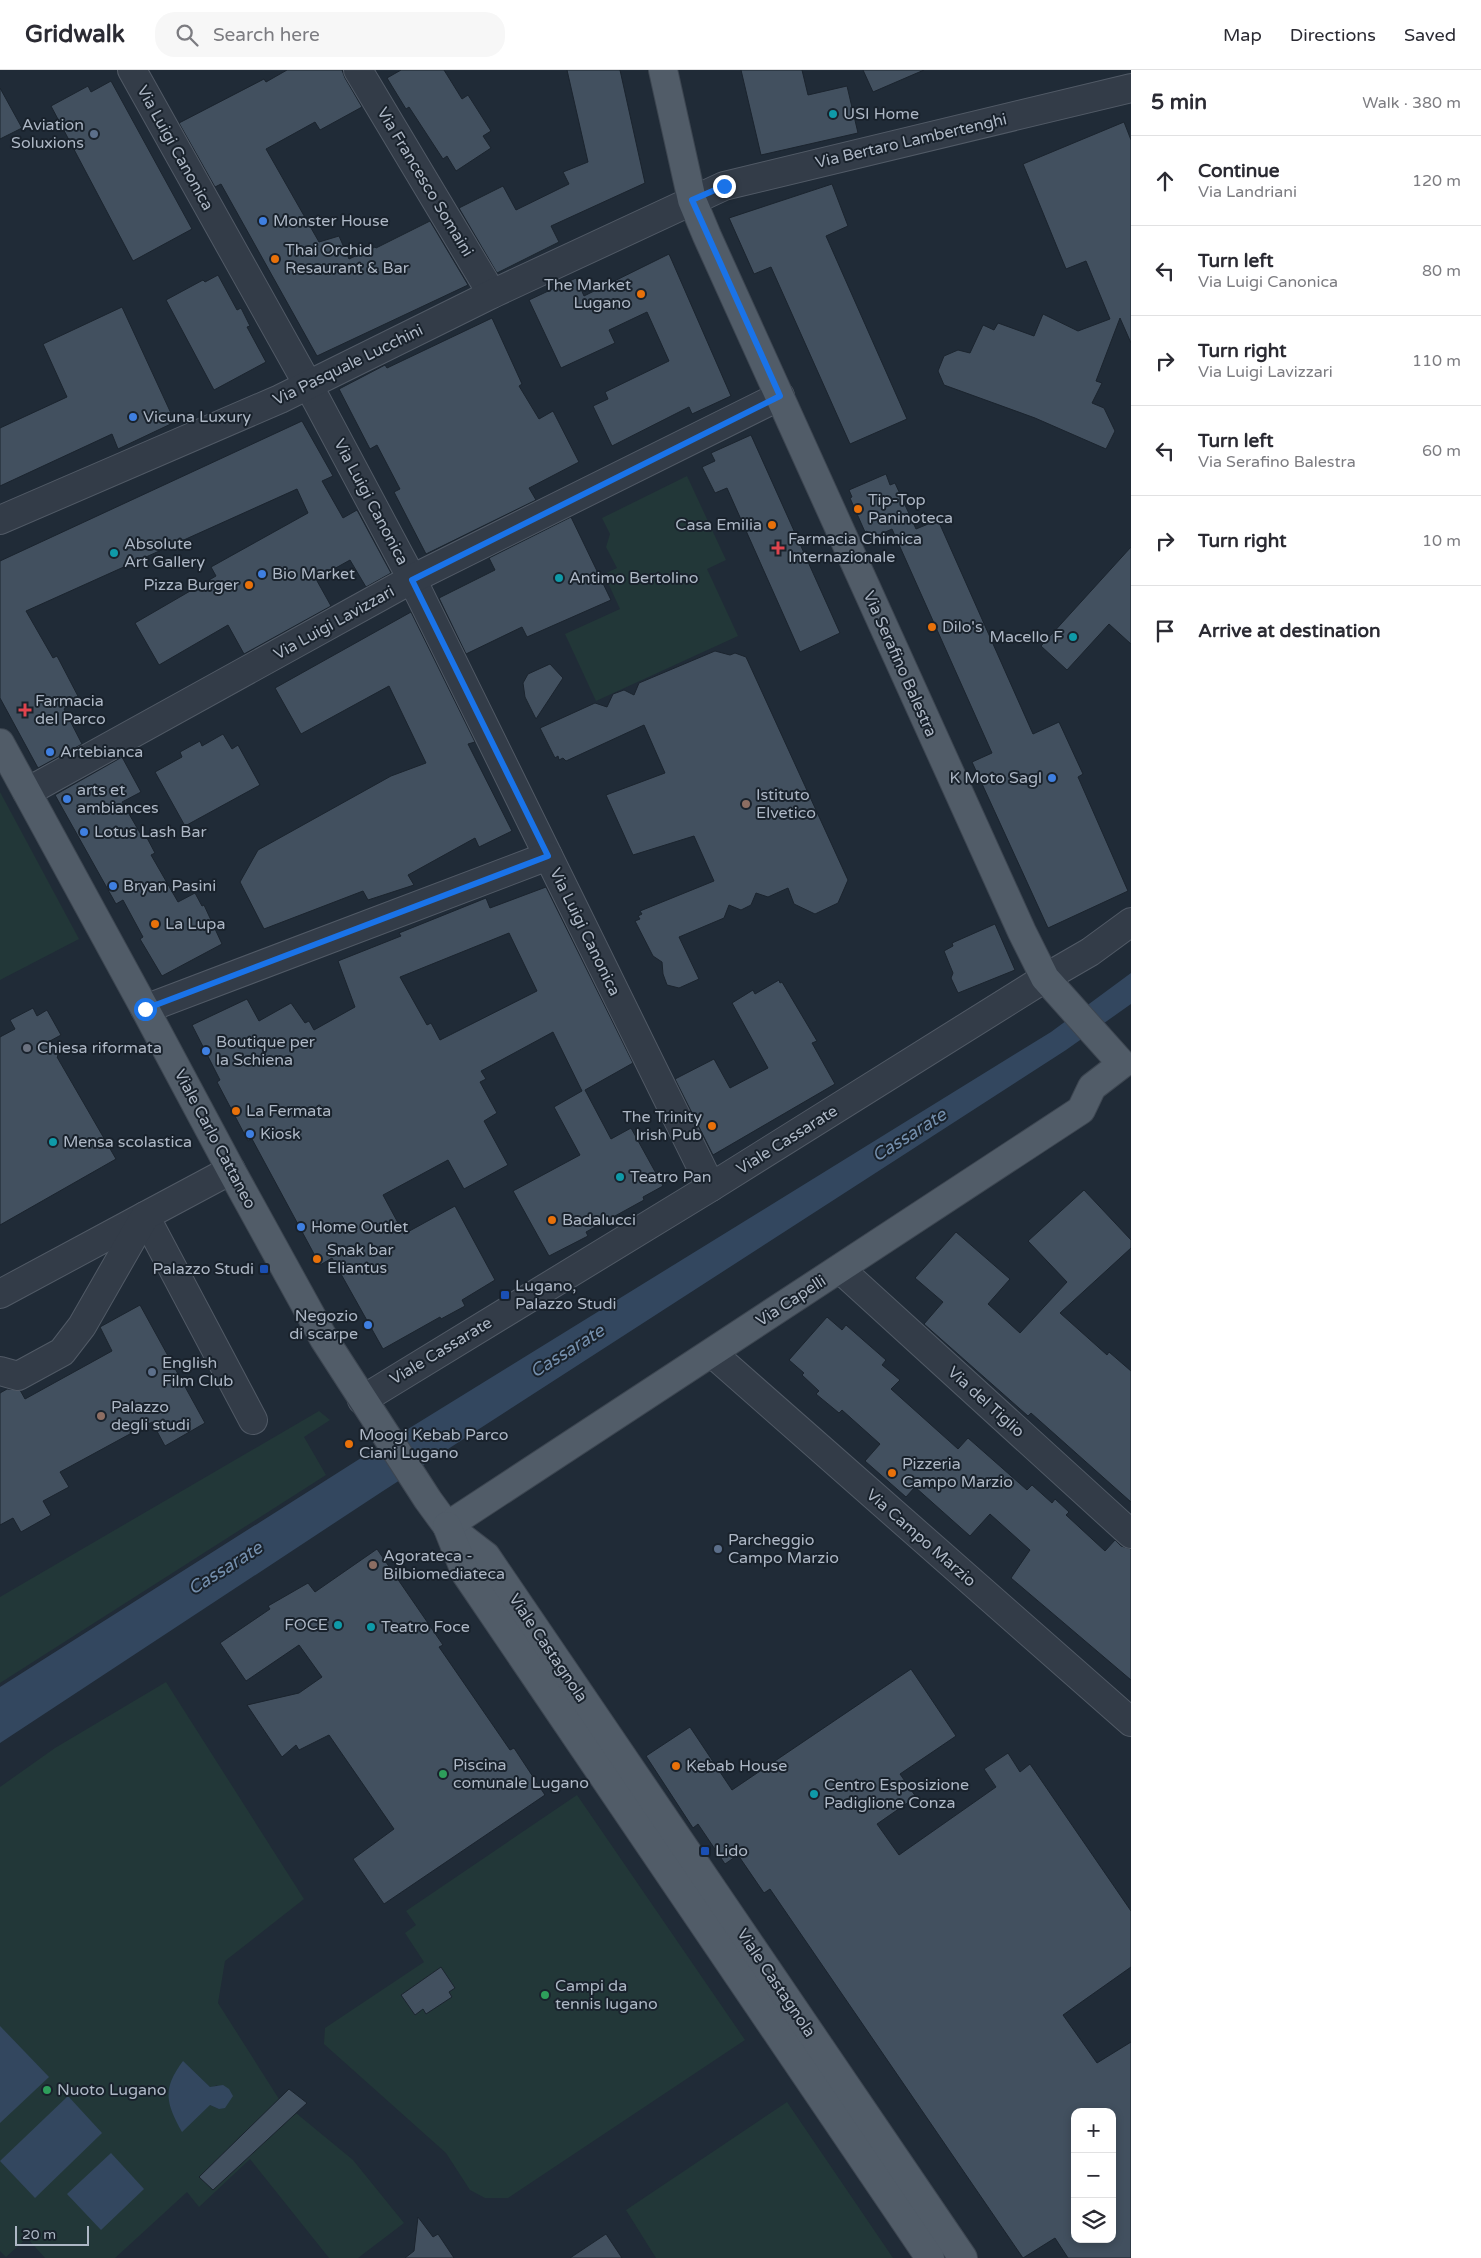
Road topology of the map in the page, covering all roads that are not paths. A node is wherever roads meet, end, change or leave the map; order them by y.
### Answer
1 (132, 70) edge
2 (358, 70) edge
3 (663, 70) edge
4 (1127, 83) edge
5 (692, 200) junction
6 (492, 294) junction
7 (309, 386) junction
8 (780, 396) junction
9 (0, 520) edge
10 (412, 580) junction
11 (0, 743) edge
12 (27, 792) junction
13 (548, 856) junction
14 (1131, 922) edge
15 (1054, 987) junction
16 (145, 1009) junction
17 (1122, 1060) edge
18 (231, 1170) junction
19 (712, 1187) junction
20 (145, 1216) junction
21 (840, 1269) junction
22 (0, 1294) edge
23 (712, 1353) junction
24 (0, 1371) edge
25 (362, 1400) junction
26 (254, 1420) dead end
27 (447, 1526) junction
28 (1131, 1534) edge
29 (1131, 1722) edge
30 (930, 2258) edge
31 (963, 2258) edge

1 - 7 street, Via Luigi Canonica
2 - 6 street, Via Francesco Somaini
3 - 5 main road, Via Serafino Balestra
4 - 5 street, Via Bertaro Lambertenghi
5 - 6 street, Via Pasquale Lucchini
5 - 8 main road, Via Serafino Balestra
6 - 7 street, Via Pasquale Lucchini
7 - 9 street, Via Pasquale Lucchini
7 - 10 street, Via Luigi Canonica
8 - 10 street, Via Luigi Lavizzari
8 - 15 main road, Via Serafino Balestra
10 - 12 street, Via Luigi Lavizzari
10 - 13 street, Via Luigi Canonica
11 - 12 main road, Viale Carlo Cattaneo
12 - 16 main road, Viale Carlo Cattaneo
13 - 16 street
13 - 19 street, Via Luigi Canonica
14 - 15 street, Viale Cassarate
15 - 17 main road, Via Serafino Balestra
15 - 19 street, Viale Cassarate
16 - 18 main road, Viale Carlo Cattaneo
17 - 21 main road, Via Capelli
18 - 20 street
18 - 25 main road, Viale Carlo Cattaneo
19 - 25 street, Viale Cassarate
20 - 22 street
20 - 24 street
20 - 26 street
21 - 23 main road, Via Capelli
21 - 28 street, Via del Tiglio
23 - 27 main road, Via Capelli
23 - 29 street, Via Campo Marzio
25 - 27 main road, Viale Carlo Cattaneo
27 - 30 main road, Viale Castagnola
27 - 31 main road, Viale Castagnola

